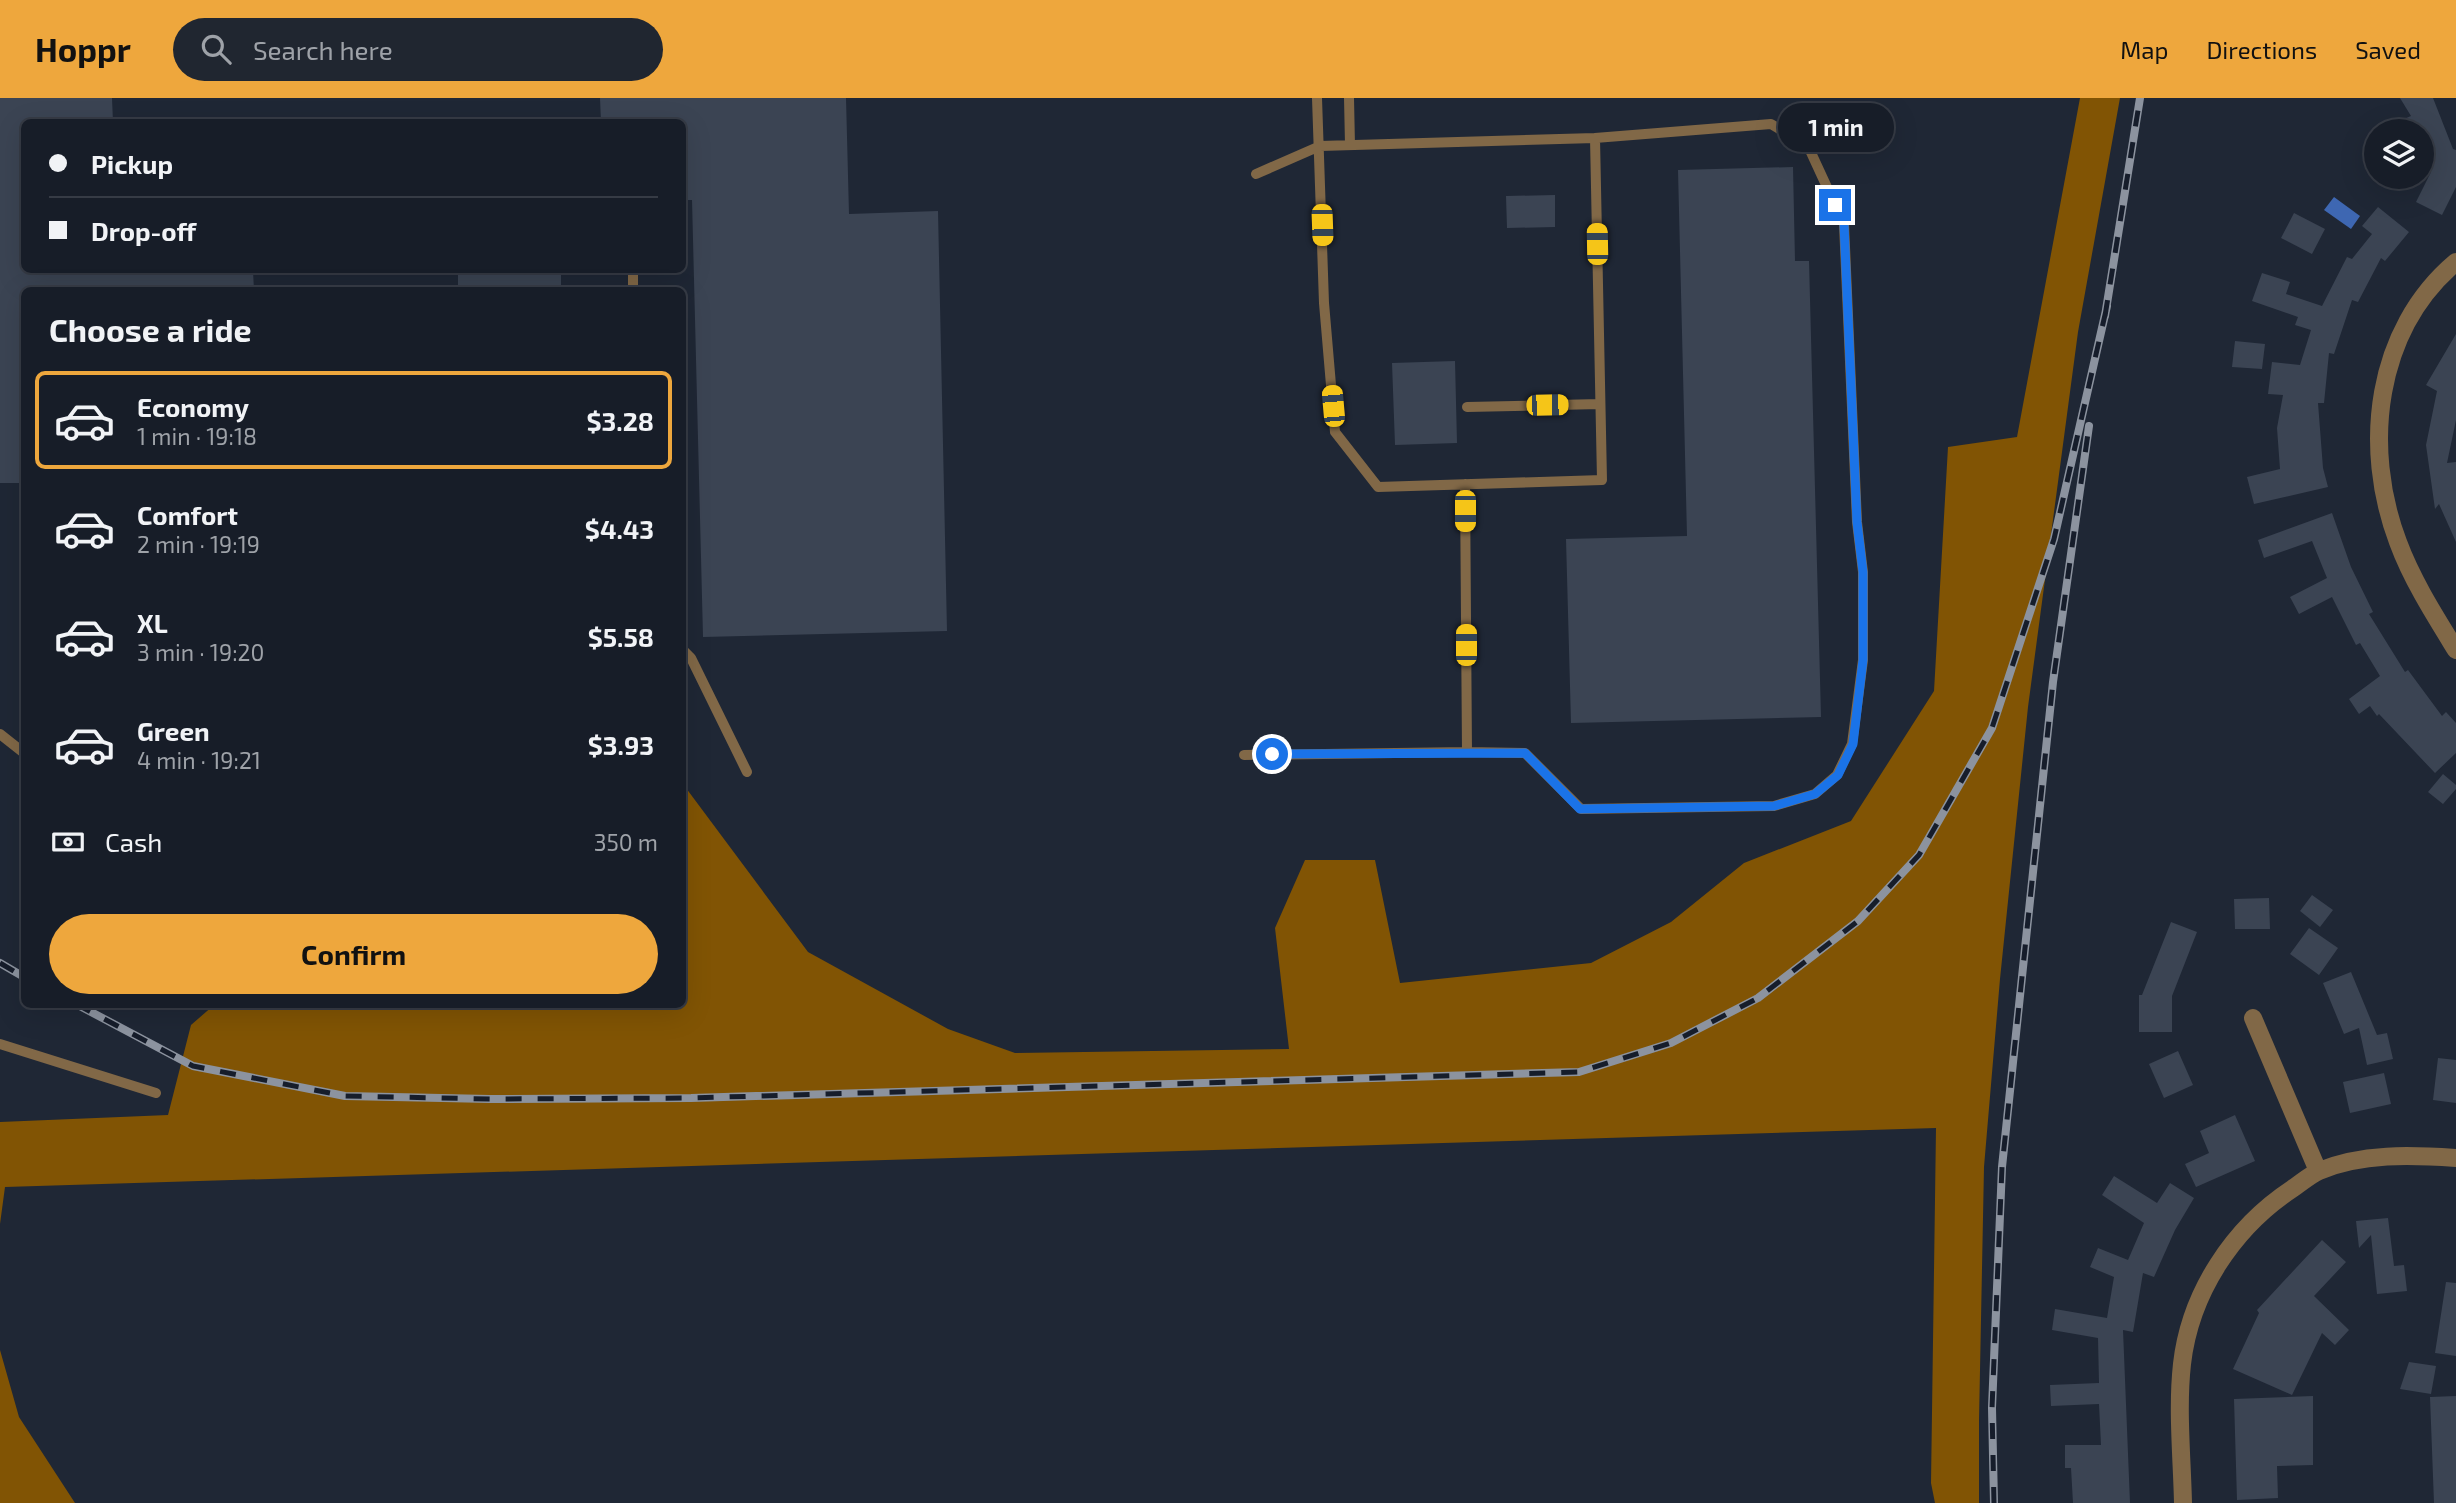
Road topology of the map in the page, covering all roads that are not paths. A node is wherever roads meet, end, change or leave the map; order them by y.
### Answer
1 (1317, 98) edge
2 (1349, 98) edge
3 (1595, 138) junction
4 (1350, 145) junction
5 (1320, 146) junction
6 (1256, 174) dead end
7 (2456, 262) edge
8 (1600, 404) junction
9 (1467, 407) dead end
10 (1465, 484) junction
11 (2456, 650) edge
12 (686, 653) edge
13 (0, 734) edge
14 (21, 751) edge
15 (1467, 752) junction
16 (1244, 755) dead end
17 (747, 772) dead end
18 (2253, 1018) dead end
19 (0, 1045) edge
20 (156, 1094) dead end
21 (2456, 1158) edge
22 (2318, 1171) junction
23 (2183, 1503) edge

1 - 5 lane
2 - 4 lane
3 - 4 lane
3 - 8 lane
3 - 15 lane
4 - 5 lane
5 - 6 lane
5 - 10 lane
7 - 11 street
8 - 9 lane
8 - 10 lane
10 - 15 lane
12 - 17 lane
13 - 14 lane
15 - 16 lane
18 - 22 street
19 - 20 lane
21 - 22 street
22 - 23 street

